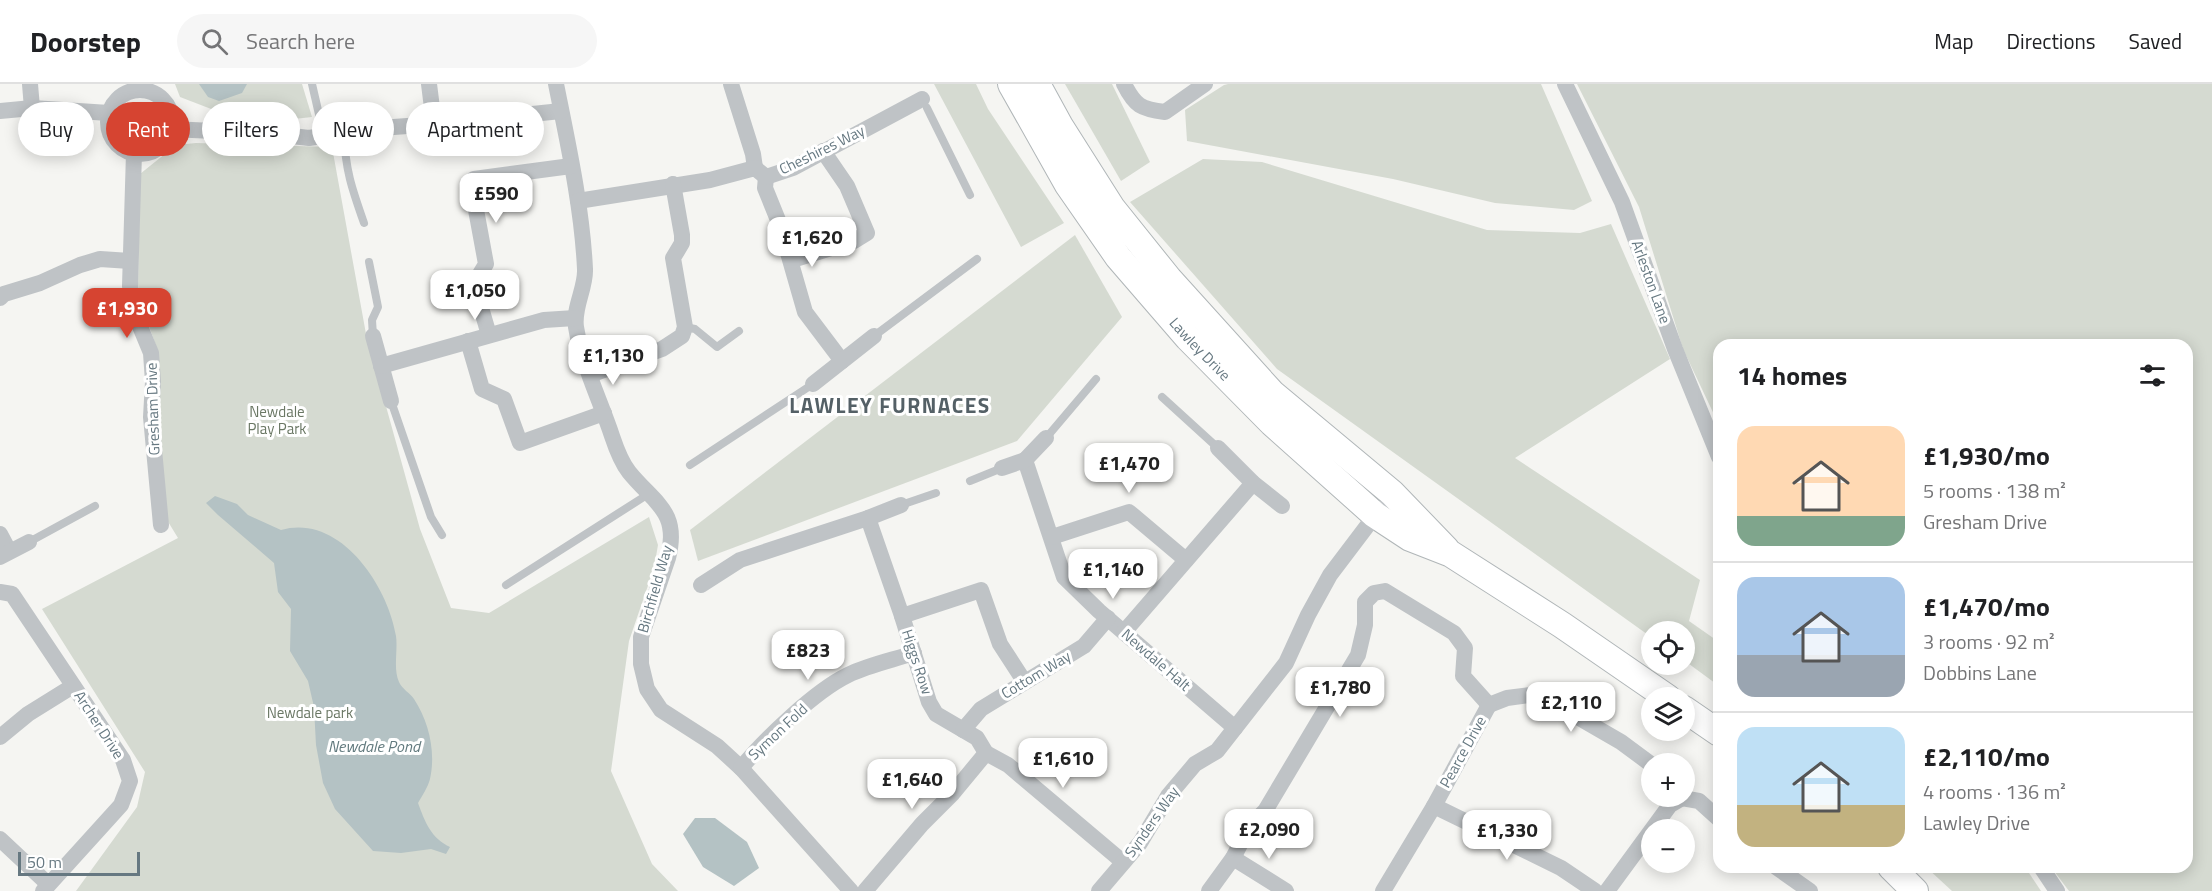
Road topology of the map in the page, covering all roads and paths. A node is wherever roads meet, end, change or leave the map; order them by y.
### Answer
1 (30, 84) edge
2 (312, 84) edge
3 (429, 84) edge
4 (556, 84) edge
5 (731, 84) edge
6 (1011, 84) edge
7 (1037, 84) edge
8 (1124, 84) edge
9 (1205, 84) edge
10 (1565, 84) edge
11 (145, 87) edge
12 (922, 97) edge
13 (32, 102) edge
14 (116, 102) edge
15 (166, 102) edge
16 (431, 102) edge
17 (18, 109) edge
18 (0, 111) edge
19 (561, 111) junction
20 (544, 113) edge
21 (190, 130) edge
22 (309, 138) junction
23 (312, 138) edge
24 (823, 151) junction
25 (134, 156) edge
26 (346, 156) edge
27 (571, 166) junction
28 (760, 172) junction
29 (673, 184) junction
30 (970, 195) dead end
31 (578, 201) junction
32 (364, 223) dead end
33 (977, 258) dead end
34 (792, 260) junction
35 (130, 261) junction
36 (369, 262) dead end
37 (0, 298) edge
38 (576, 318) junction
39 (685, 327) junction
40 (739, 331) dead end
41 (489, 335) junction
42 (373, 336) joint
43 (874, 336) joint
44 (468, 341) junction
45 (842, 361) junction
46 (381, 366) junction
47 (591, 375) junction
48 (1096, 379) dead end
49 (813, 384) joint
50 (1162, 397) dead end
51 (391, 401) joint
52 (604, 413) junction
53 (1046, 438) joint
54 (1713, 442) edge
55 (1218, 448) joint
56 (1024, 460) junction
57 (690, 465) dead end
58 (1002, 468) joint
59 (970, 481) dead end
60 (1252, 483) junction
61 (651, 493) junction
62 (936, 493) dead end
63 (1392, 493) junction
64 (901, 505) joint
65 (95, 506) dead end
66 (1282, 506) dead end
67 (1375, 515) junction
68 (868, 518) junction
69 (161, 525) dead end
70 (0, 534) edge
71 (442, 535) dead end
72 (1052, 537) junction
73 (29, 542) joint
74 (4, 554) edge
75 (1451, 554) junction
76 (1186, 560) junction
77 (506, 585) dead end
78 (701, 585) dead end
79 (0, 592) edge
80 (902, 616) junction
81 (1108, 618) junction
82 (1124, 632) junction
83 (914, 653) junction
84 (1024, 681) junction
85 (73, 686) junction
86 (1652, 687) edge
87 (1489, 705) junction
88 (1695, 717) edge
89 (1235, 728) junction
90 (1713, 729) edge
91 (963, 730) junction
92 (0, 737) edge
93 (986, 753) junction
94 (1641, 757) edge
95 (741, 768) junction
96 (1695, 800) edge
97 (1434, 806) junction
98 (1669, 807) edge
99 (1713, 814) edge
100 (0, 839) edge
101 (1233, 858) junction
102 (1123, 862) junction
103 (1784, 873) edge
104 (1897, 873) edge
105 (2045, 873) edge
106 (45, 888) edge
107 (851, 891) edge
108 (865, 891) edge
109 (1099, 891) edge
110 (1209, 891) edge
111 (1286, 891) edge
112 (1383, 891) edge
113 (1595, 891) edge
114 (1607, 891) edge
115 (1810, 891) edge
116 (1915, 891) edge
117 (2057, 891) edge

1 - 13 street
2 - 22 lane
3 - 16 street
4 - 19 street, Birchfield Way
5 - 28 street
6 - 67 main road, Lawley Drive
7 - 63 main road, Lawley Drive
8 - 9 street
10 - 54 street, Arleston Lane
11 - 14 street
11 - 15 street
12 - 24 street, Cheshires Way
12 - 30 lane
17 - 18 street
19 - 20 street
19 - 27 street, Birchfield Way
21 - 22 street
22 - 23 street
24 - 28 street, Cheshires Way
24 - 34 street
25 - 35 street, Gresham Drive
26 - 32 lane
27 - 31 street, Birchfield Way
27 - 41 street
28 - 29 street, Cheshires Way
28 - 34 street
29 - 31 street, Cheshires Way
29 - 39 street
31 - 38 street, Birchfield Way
33 - 43 lane
34 - 45 street
35 - 37 street
35 - 69 street, Gresham Drive
36 - 42 lane
38 - 41 street
38 - 47 street, Birchfield Way
39 - 40 lane
39 - 47 street
41 - 44 street
42 - 46 street
43 - 45 street
44 - 46 street
44 - 52 street
45 - 49 street
46 - 51 street
47 - 52 street, Birchfield Way
48 - 53 lane
49 - 57 lane
50 - 55 lane
51 - 71 lane
52 - 61 street, Birchfield Way
53 - 56 street
55 - 60 street
56 - 58 street
56 - 72 street, Newdale Halt
58 - 59 lane
60 - 66 street
60 - 76 street
61 - 77 lane
61 - 95 street, Birchfield Way
62 - 64 lane
63 - 67 street, Synders Way
63 - 75 main road, Lawley Drive
64 - 68 street
65 - 73 lane
67 - 75 main road, Lawley Drive
67 - 89 street, Synders Way
68 - 78 street
68 - 80 street, Higgs Row
70 - 74 street
72 - 76 street
72 - 81 street, Newdale Halt
73 - 74 street
75 - 86 main road, Lawley Drive
76 - 82 street
79 - 85 street, Archer Drive
80 - 83 street, Higgs Row
80 - 84 street
81 - 82 street, Newdale Halt
81 - 84 street, Cottom Way
82 - 89 street, Newdale Halt
83 - 91 street, Higgs Row
83 - 95 street, Symon Fold
84 - 91 street, Cottom Way
85 - 92 street
85 - 106 street, Archer Drive
87 - 94 street
87 - 97 street, Pearce Drive
87 - 101 street
88 - 90 main road
89 - 102 street, Synders Way
91 - 93 street, Higgs Row
93 - 102 street, Higgs Row
93 - 108 street
95 - 107 street, Birchfield Way
96 - 99 street
97 - 112 street, Pearce Drive
97 - 113 street
98 - 114 street
100 - 106 street
101 - 110 street
101 - 111 street
102 - 109 street, Synders Way
103 - 115 street
104 - 116 main road
105 - 117 street

